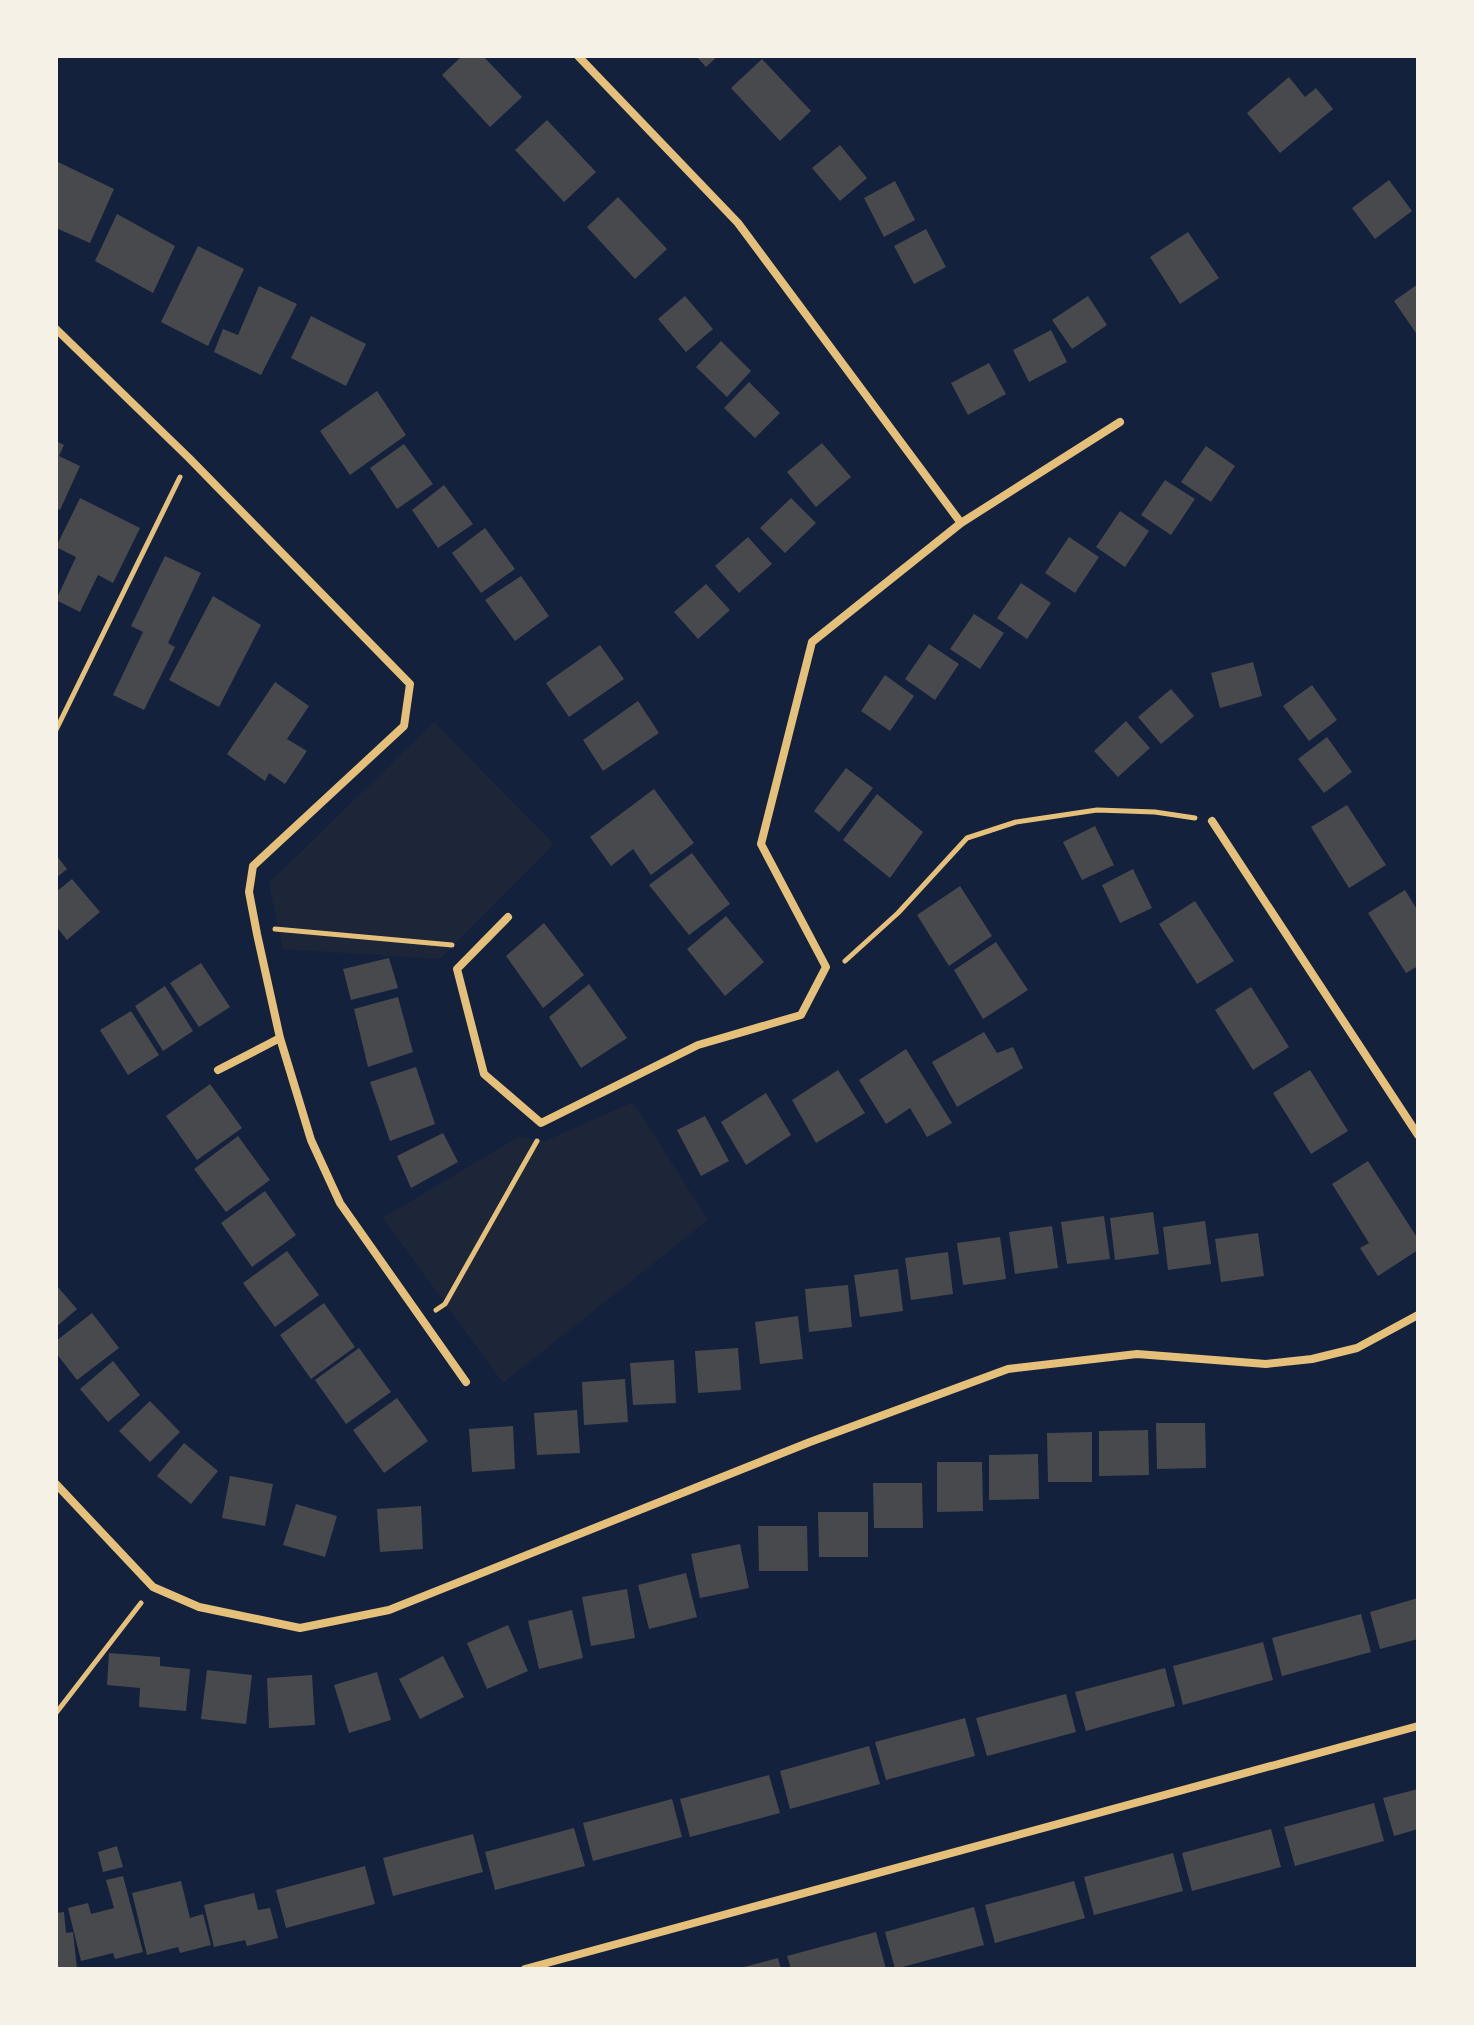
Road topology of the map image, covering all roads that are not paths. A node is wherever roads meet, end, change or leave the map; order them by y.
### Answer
1 (578, 56) edge
2 (56, 329) edge
3 (1120, 422) dead end
4 (961, 523) junction
5 (1212, 821) road end
6 (508, 917) dead end
7 (280, 1038) junction
8 (218, 1070) dead end
9 (1418, 1135) edge
10 (1418, 1315) edge
11 (466, 1382) dead end
12 (56, 1484) edge
13 (1418, 1726) edge
14 (525, 1969) edge

1 - 4 street
2 - 7 street
3 - 4 street
4 - 6 street
5 - 9 street
7 - 8 street
7 - 11 street
10 - 12 street
13 - 14 street

